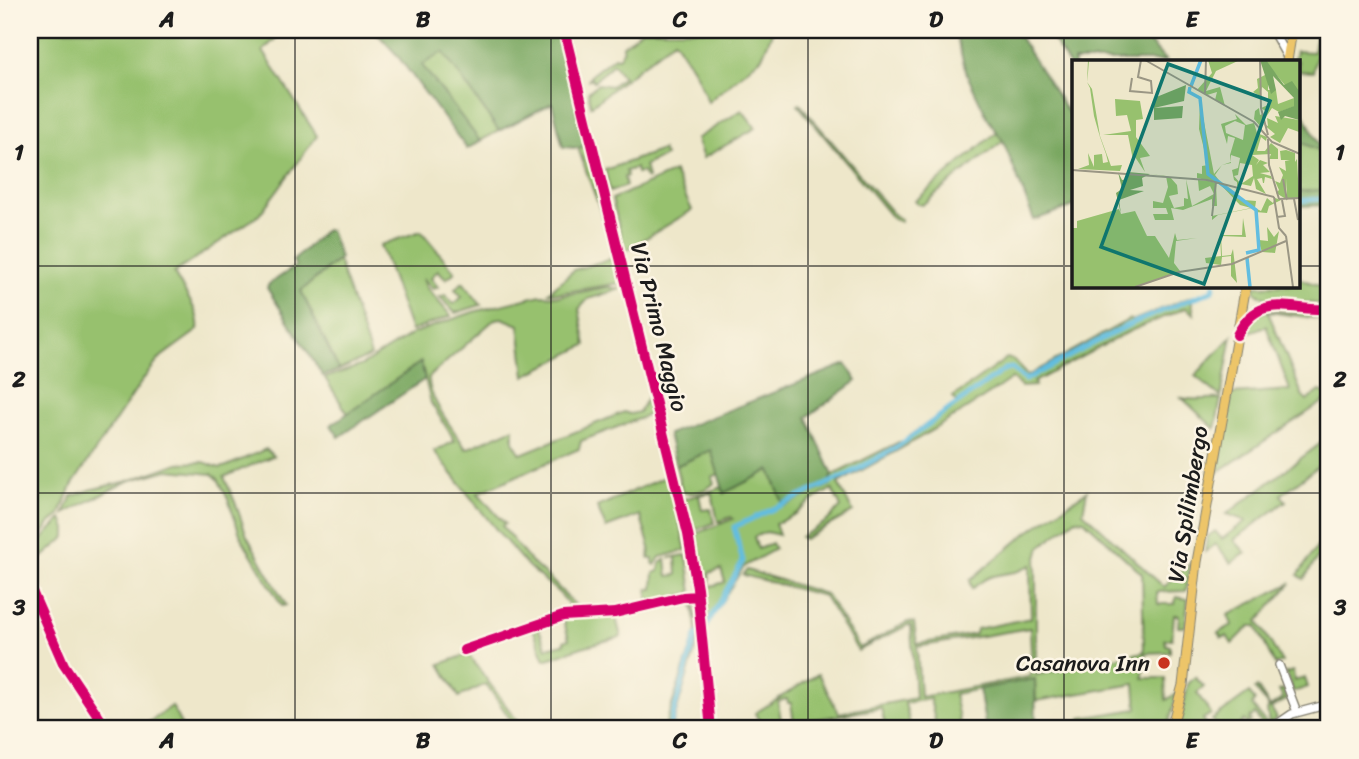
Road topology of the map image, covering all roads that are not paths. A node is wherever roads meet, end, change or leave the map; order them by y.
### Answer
1 (564, 30) edge
2 (1272, 30) edge
3 (1292, 30) edge
4 (1287, 59) edge
5 (1246, 287) edge
6 (1329, 309) edge
7 (1237, 335) junction
8 (30, 587) edge
9 (698, 596) junction
10 (464, 650) dead end
11 (1279, 665) dead end
12 (1329, 704) edge
13 (1297, 712) junction
14 (107, 729) edge
15 (711, 729) edge
16 (1171, 729) edge
17 (1270, 729) edge

1 - 9 street, Via Primo Maggio
2 - 3 street
2 - 4 street
3 - 4 main road
5 - 7 main road, Via Spilimbergo
6 - 7 street
7 - 16 main road, Via Spilimbergo
8 - 14 street
9 - 10 street
9 - 15 street, Via Primo Maggio
11 - 13 street
12 - 13 street
13 - 17 street

